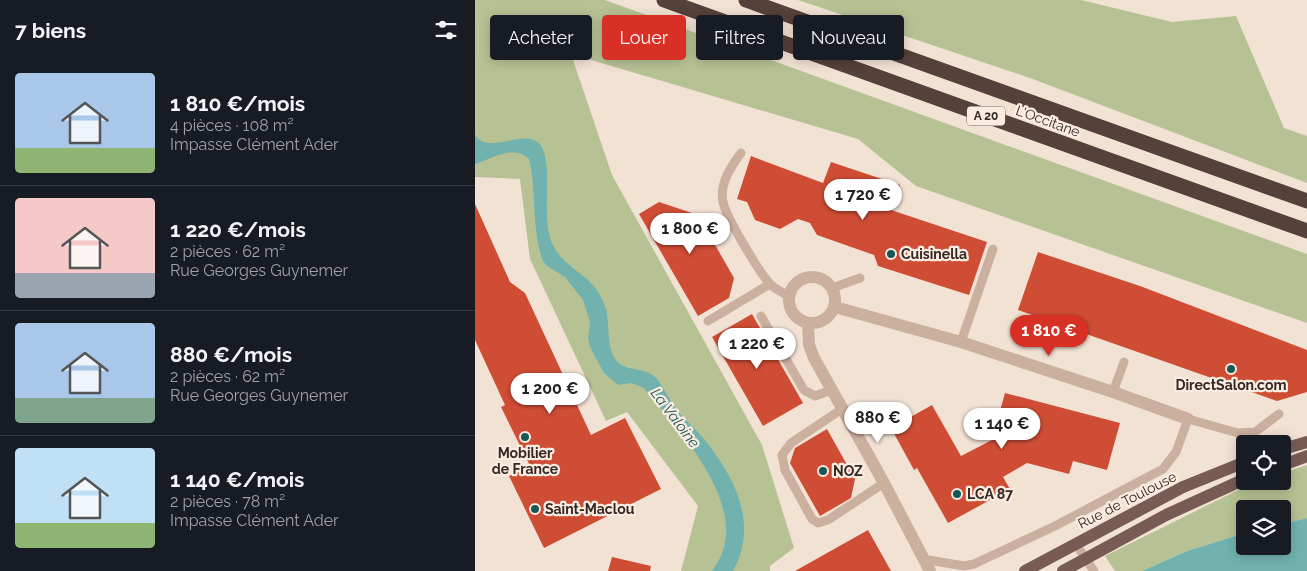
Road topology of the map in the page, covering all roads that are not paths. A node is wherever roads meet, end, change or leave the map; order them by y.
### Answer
1 (664, 0) edge
2 (746, 0) edge
3 (741, 152) dead end
4 (1307, 201) edge
5 (1307, 231) edge
6 (993, 249) dead end
7 (860, 278) dead end
8 (770, 284) junction
9 (832, 288) junction
10 (789, 296) junction
11 (835, 307) junction
12 (761, 316) dead end
13 (708, 321) dead end
14 (808, 323) junction
15 (961, 342) junction
16 (1124, 362) dead end
17 (831, 390) junction
18 (1113, 392) junction
19 (843, 409) junction
20 (1279, 414) dead end
21 (1188, 419) junction
22 (1307, 442) edge
23 (1291, 447) edge
24 (1307, 456) edge
25 (1291, 462) edge
26 (1236, 466) edge
27 (884, 483) junction
28 (1236, 483) edge
29 (1075, 543) junction
30 (923, 559) junction
31 (1085, 559) junction
32 (1026, 570) edge
33 (930, 571) edge
34 (1063, 571) edge
35 (1094, 571) edge

1 - 5 highway, L'Occitane / A 20
2 - 4 highway, L'Occitane / A 20
3 - 8 lane
6 - 15 lane
7 - 9 lane
8 - 10 lane
8 - 13 lane
9 - 10 street
9 - 11 street
10 - 14 street
11 - 14 street
11 - 15 street
12 - 17 lane
14 - 17 street
15 - 18 street
16 - 18 lane
17 - 19 street
18 - 21 street
19 - 27 street
19 - 27 lane
20 - 21 lane
21 - 30 lane
22 - 23 main road
24 - 25 main road
26 - 29 main road, Rue de Toulouse
27 - 30 street
28 - 31 main road
29 - 31 lane
29 - 32 main road, Rue de Toulouse
30 - 33 street
31 - 34 main road
31 - 35 lane

